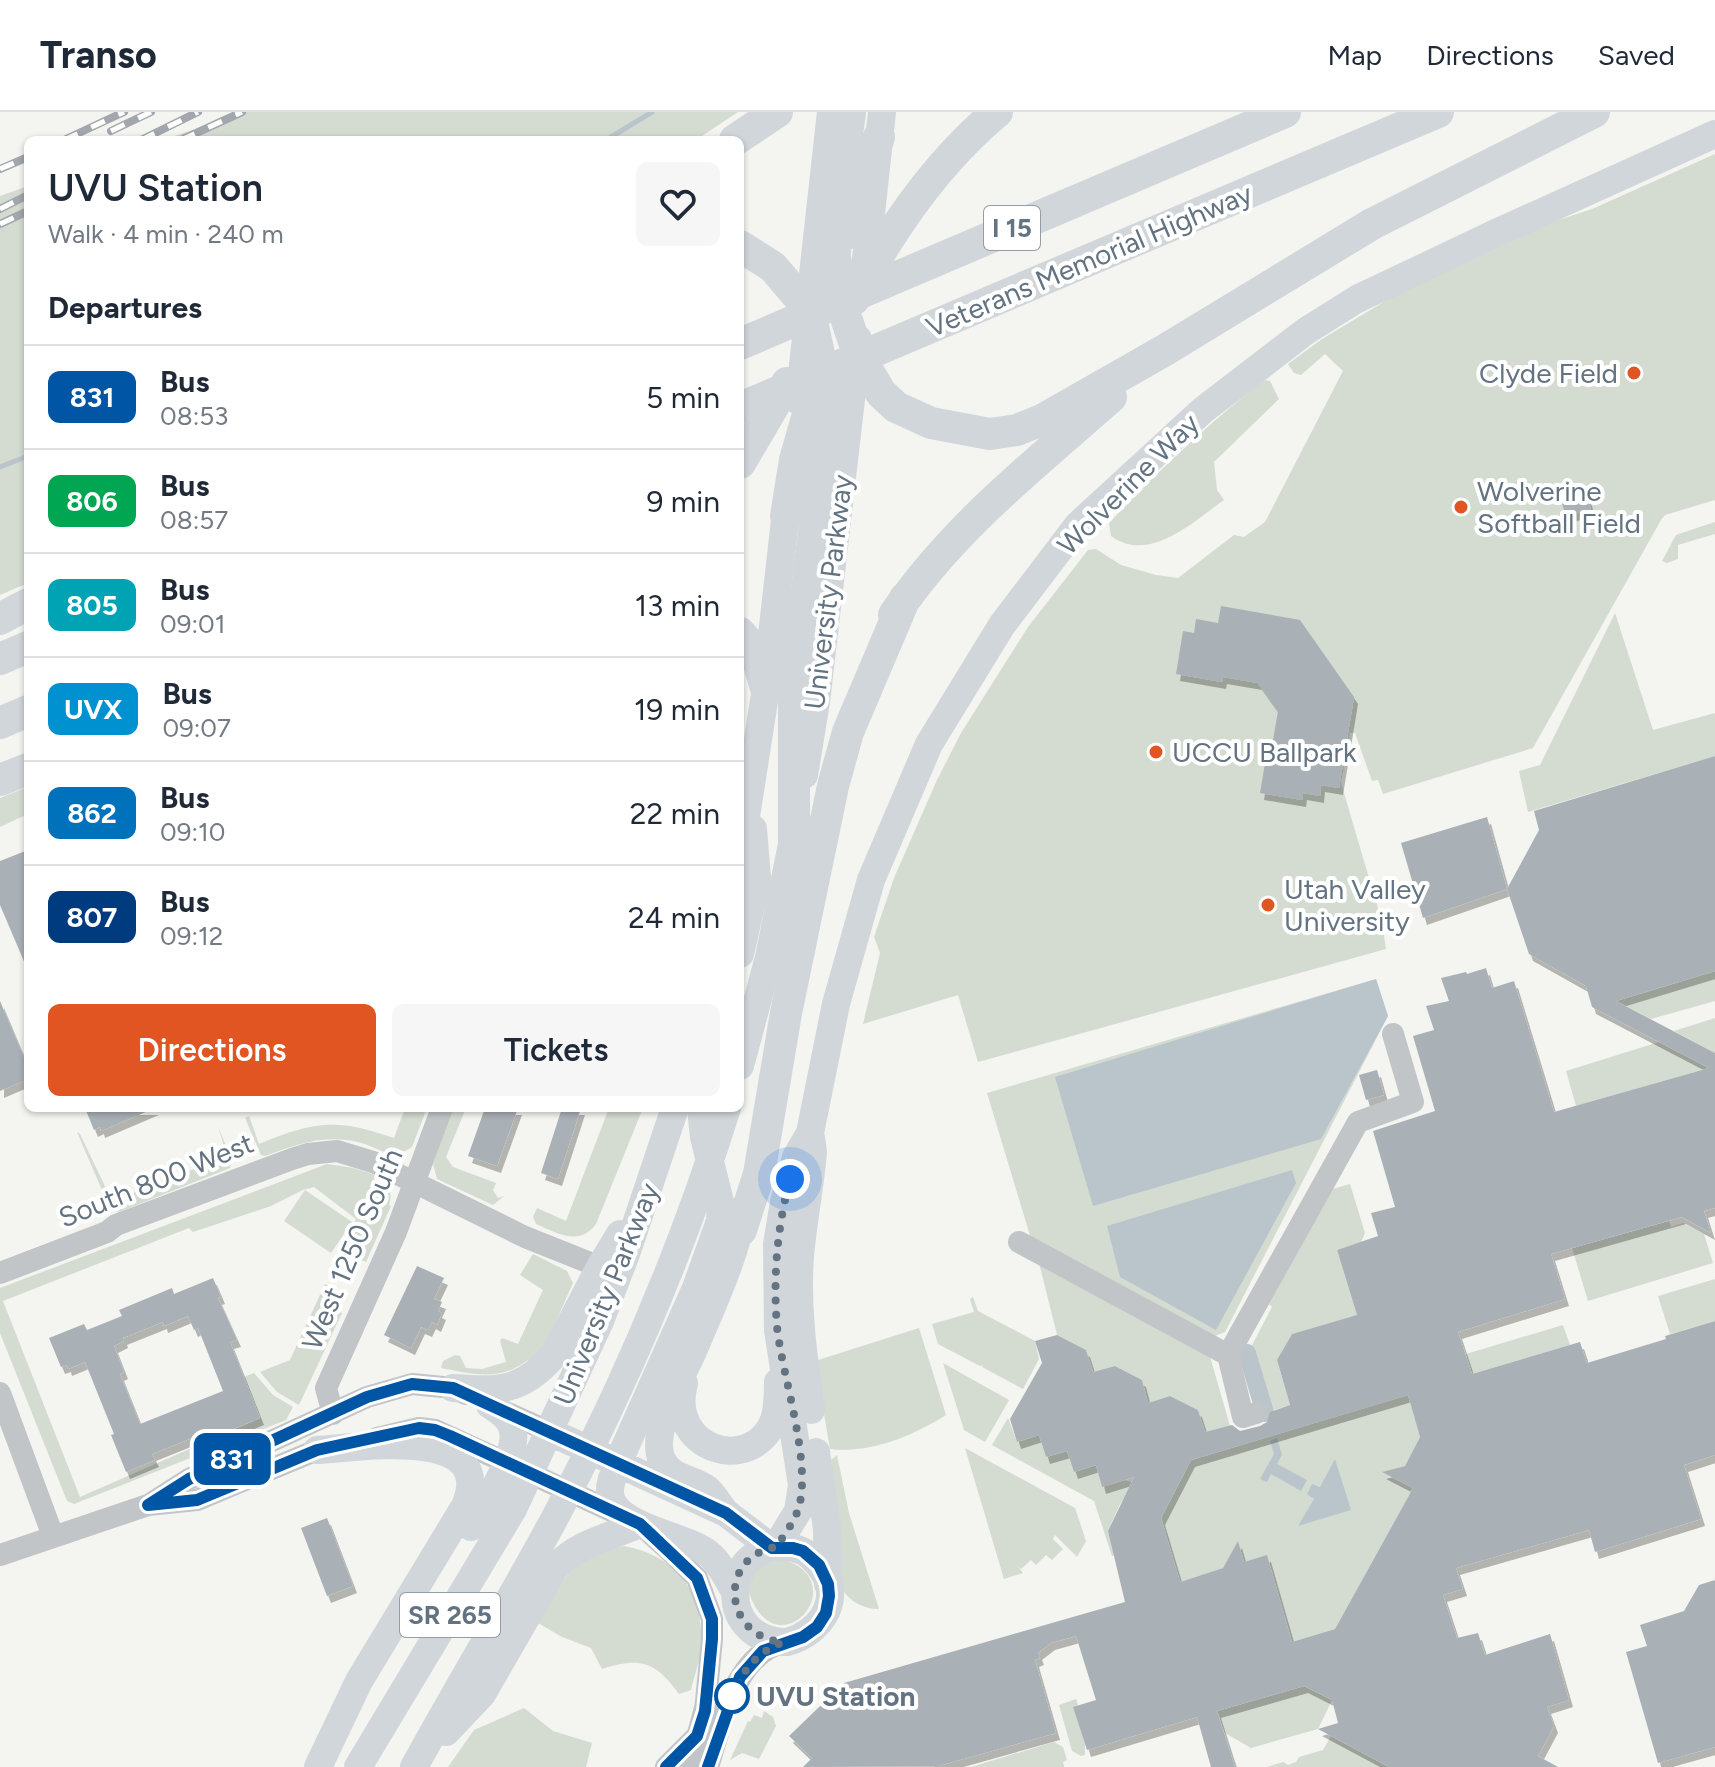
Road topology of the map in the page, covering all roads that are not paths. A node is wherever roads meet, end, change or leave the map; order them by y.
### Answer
1 (777, 112) edge
2 (831, 112) edge
3 (850, 112) edge
4 (997, 112) edge
5 (1285, 112) edge
6 (1438, 112) edge
7 (1594, 112) edge
8 (881, 125) edge
9 (1715, 134) edge
10 (741, 136) edge
11 (744, 248) edge
12 (850, 257) junction
13 (845, 317) junction
14 (812, 338) junction
15 (744, 342) edge
16 (857, 350) junction
17 (1165, 350) junction
18 (744, 406) edge
19 (820, 416) junction
20 (749, 449) edge
21 (786, 516) joint
22 (905, 598) junction
23 (24, 606) edge
24 (0, 619) edge
25 (744, 638) edge
26 (24, 649) edge
27 (0, 659) edge
28 (766, 688) junction
29 (24, 713) edge
30 (0, 723) edge
31 (24, 771) edge
32 (0, 780) edge
33 (750, 801) junction
34 (744, 833) edge
35 (794, 842) junction
36 (744, 936) edge
37 (755, 1013) junction
38 (1393, 1034) dead end
39 (744, 1052) edge
40 (441, 1112) edge
41 (674, 1112) edge
42 (702, 1112) edge
43 (726, 1112) edge
44 (810, 1133) junction
45 (710, 1162) junction
46 (415, 1182) junction
47 (648, 1189) junction
48 (741, 1230) junction
49 (1019, 1242) dead end
50 (600, 1267) junction
51 (0, 1273) edge
52 (778, 1330) junction
53 (692, 1353) junction
54 (1228, 1355) junction
55 (453, 1388) junction
56 (0, 1393) edge
57 (490, 1405) junction
58 (1256, 1413) dead end
59 (333, 1414) junction
60 (550, 1432) junction
61 (317, 1450) junction
62 (589, 1450) junction
63 (618, 1463) junction
64 (519, 1468) junction
65 (568, 1491) junction
66 (148, 1505) junction
67 (726, 1513) junction
68 (640, 1524) junction
69 (53, 1536) junction
70 (766, 1543) junction
71 (0, 1555) edge
72 (828, 1584) junction
73 (734, 1595) junction
74 (785, 1642) junction
75 (705, 1711) junction
76 (697, 1736) junction
77 (363, 1763) edge
78 (414, 1766) edge
79 (318, 1767) edge
80 (666, 1767) edge
81 (689, 1767) edge
82 (708, 1767) edge

1 - 10 highway
2 - 12 main road
3 - 12 highway
4 - 12 highway
5 - 15 highway, I 15
6 - 18 highway, Veterans Memorial Highway / I 15
7 - 17 highway
8 - 12 highway
9 - 44 main road, Wolverine Way
11 - 14 highway
12 - 13 highway
12 - 14 highway
12 - 16 main road
13 - 14 highway
13 - 16 highway
14 - 19 highway
14 - 20 highway
16 - 17 highway
16 - 19 main road
17 - 22 highway
19 - 21 highway
19 - 35 highway
21 - 28 main road, University Parkway
22 - 35 highway
22 - 48 highway
23 - 24 highway
25 - 28 highway
26 - 27 highway
28 - 33 main road, University Parkway
29 - 30 highway
31 - 32 highway
33 - 34 main road, University Parkway
33 - 36 main road
35 - 37 main road
37 - 39 main road
37 - 48 main road
38 - 54 street
40 - 46 street, West 1250 South
41 - 47 main road, University Parkway / SR 265
42 - 45 main road
43 - 45 main road, University Parkway / SR 265
44 - 52 main road, Wolverine Way
44 - 72 main road, Wolverine Way
45 - 62 main road, University Parkway / SR 265
45 - 63 main road
46 - 50 street, South 800 West
46 - 51 street, South 800 West
46 - 59 street, West 1250 South
47 - 50 main road
47 - 60 main road, University Parkway / SR 265
48 - 53 main road
49 - 54 street
50 - 55 main road
52 - 53 main road
52 - 70 main road, Wolverine Way
53 - 67 main road
54 - 58 street
55 - 57 street
55 - 59 street
56 - 69 street
57 - 60 street
57 - 64 main road
59 - 66 street
60 - 62 main road
60 - 64 main road, University Parkway / SR 265
61 - 64 street
61 - 66 street
61 - 79 main road
62 - 63 main road
62 - 65 main road, SR 265
63 - 67 main road
63 - 68 main road
64 - 65 street
64 - 77 main road, University Parkway / SR 265
65 - 68 street
65 - 78 main road, SR 265
66 - 69 street
67 - 70 main road
68 - 73 main road
68 - 75 street
68 - 78 main road
69 - 71 street
70 - 72 main road
70 - 73 main road
72 - 74 main road
73 - 74 main road
73 - 75 street
74 - 82 street
75 - 76 street
76 - 80 street
76 - 81 street

